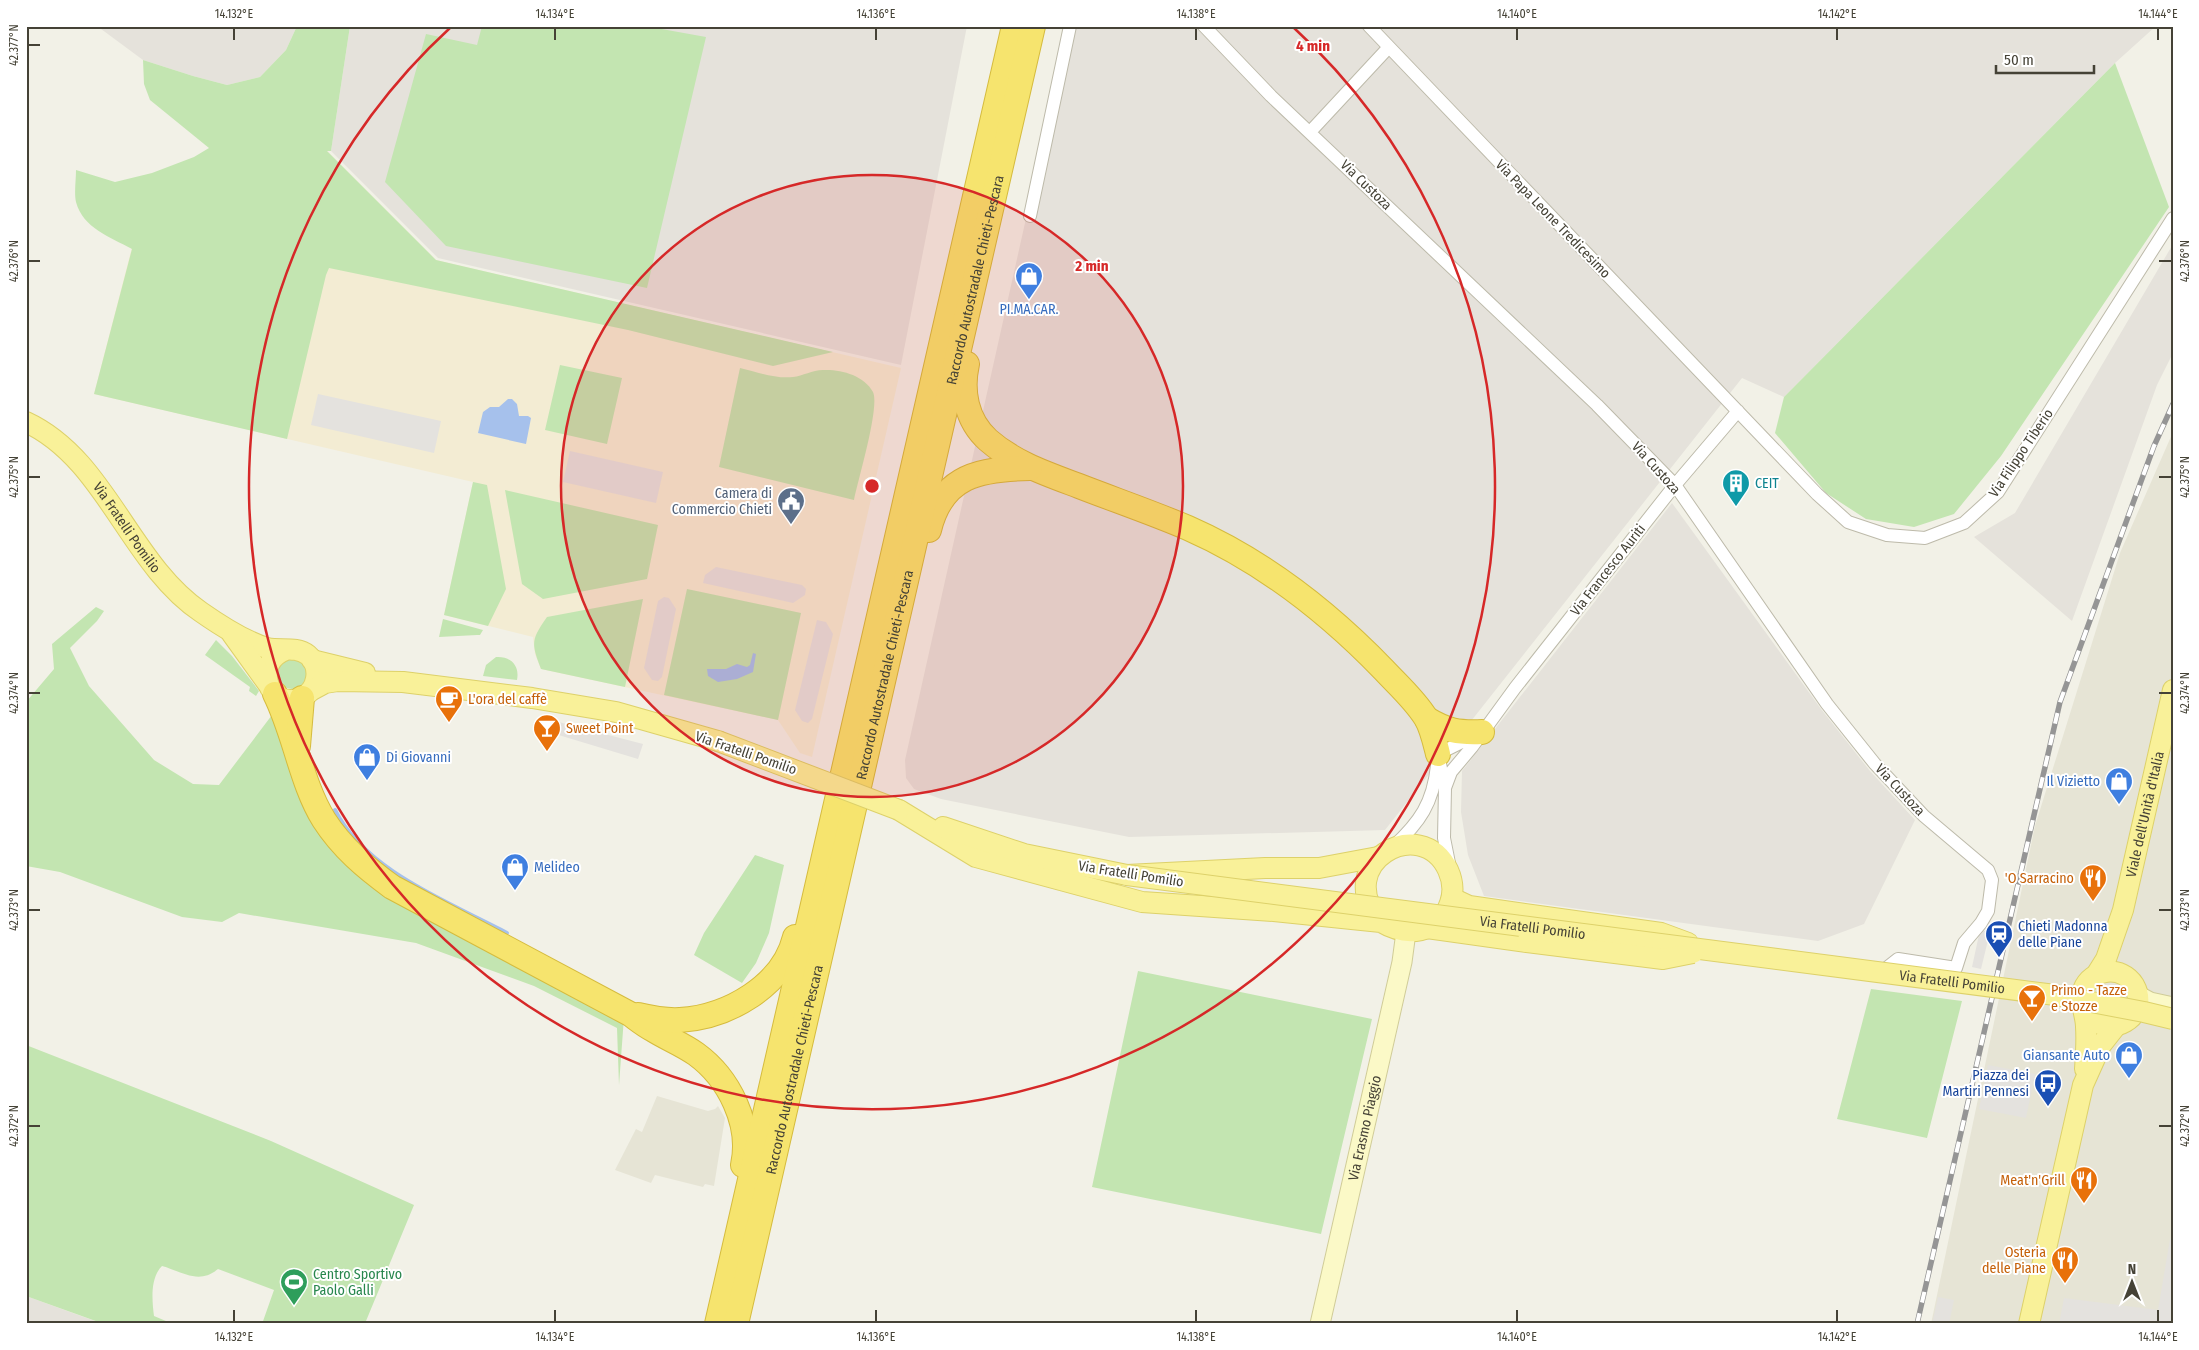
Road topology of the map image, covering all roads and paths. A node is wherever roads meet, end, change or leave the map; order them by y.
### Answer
1 (1014, 26) edge
2 (1033, 26) edge
3 (1070, 26) edge
4 (1204, 26) edge
5 (1369, 26) edge
6 (1389, 47) junction
7 (1310, 132) junction
8 (1030, 216) dead end
9 (2173, 218) edge
10 (965, 321) junction
11 (1738, 411) junction
12 (26, 422) edge
13 (1030, 468) junction
14 (1675, 486) junction
15 (909, 568) junction
16 (230, 631) junction
17 (286, 650) junction
18 (312, 660) junction
19 (403, 682) junction
20 (271, 689) junction
21 (2173, 690) edge
22 (307, 694) junction
23 (1427, 719) junction
24 (1482, 732) junction
25 (298, 752) junction
26 (1438, 754) junction
27 (1445, 788) junction
28 (899, 810) junction
29 (1385, 852) junction
30 (1127, 875) junction
31 (1451, 877) junction
32 (816, 890) junction
33 (1452, 898) junction
34 (2123, 910) junction
35 (1380, 922) junction
36 (1431, 926) junction
37 (1406, 932) junction
38 (1709, 950) junction
39 (1956, 968) joint
40 (2096, 974) junction
41 (2127, 977) junction
42 (2141, 1001) junction
43 (2173, 1007) edge
44 (2085, 1013) junction
45 (630, 1014) junction
46 (2173, 1019) edge
47 (2116, 1026) junction
48 (2085, 1078) junction
49 (731, 1262) junction
50 (717, 1324) edge
51 (736, 1324) edge
52 (1320, 1324) edge
53 (2029, 1324) edge

1 - 32 highway, Raccordo Autostradale Chieti-Pescara
2 - 10 highway, Raccordo Autostradale Chieti-Pescara
3 - 8 street
4 - 7 street, Via Custoza
5 - 6 street, Via Papa Leone Tredicesimo
6 - 7 street
6 - 11 street, Via Papa Leone Tredicesimo
7 - 14 street, Via Custoza
9 - 11 street, Via Filippo Tiberio
10 - 13 highway
10 - 15 highway, Raccordo Autostradale Chieti-Pescara
11 - 14 street, Via Francesco Auriti
12 - 16 main road, Via Fratelli Pomilio
13 - 15 highway
13 - 23 highway
14 - 24 street, Via Francesco Auriti
14 - 39 street, Via Custoza
15 - 51 highway, Raccordo Autostradale Chieti-Pescara
16 - 17 main road, Via Fratelli Pomilio
16 - 20 main road, Via Fratelli Pomilio
17 - 18 main road
17 - 20 main road
18 - 19 main road, Via Fratelli Pomilio
18 - 22 main road
19 - 22 main road, Via Fratelli Pomilio
19 - 28 main road, Via Fratelli Pomilio, bridge
20 - 22 main road
20 - 25 highway
21 - 34 main road, Viale dell'Unità d'Italia
22 - 25 highway
23 - 24 highway
23 - 26 highway
24 - 26 street, Via Francesco Auriti
24 - 27 street, Via Francesco Auriti
25 - 45 highway
26 - 27 street
26 - 29 street
27 - 31 street
28 - 30 main road, Via Fratelli Pomilio
28 - 35 main road
29 - 30 main road, bridge
29 - 31 main road
29 - 35 main road
30 - 38 main road, Via Fratelli Pomilio, bridge
31 - 33 main road
32 - 45 highway
32 - 49 highway, Raccordo Autostradale Chieti-Pescara
33 - 36 main road
33 - 38 main road, bridge
34 - 40 main road, Viale dell'Unità d'Italia
34 - 41 main road, Viale dell'Unità d'Italia
35 - 37 main road
36 - 37 main road
36 - 38 main road, bridge
36 - 39 street, Via Fratelli Pomilio
37 - 52 street, Via Erasmo Piaggio
38 - 46 main road, Via Fratelli Pomilio, bridge
40 - 41 main road
40 - 44 main road
41 - 42 main road
42 - 43 street
42 - 47 main road
44 - 47 main road
44 - 48 main road
45 - 49 highway
47 - 48 main road
48 - 53 main road
49 - 50 highway, Raccordo Autostradale Chieti-Pescara

